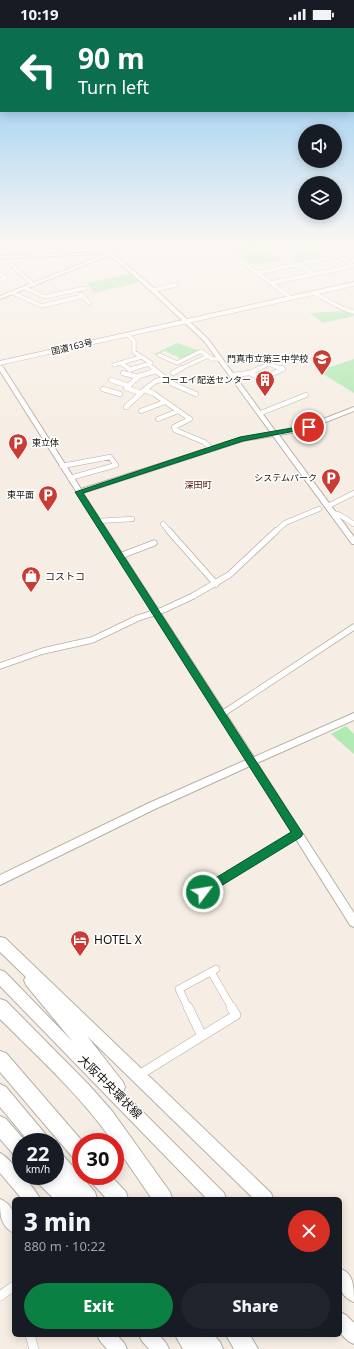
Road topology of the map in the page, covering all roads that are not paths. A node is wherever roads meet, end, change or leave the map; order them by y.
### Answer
1 (37, 304) edge
2 (52, 304) edge
3 (168, 304) edge
4 (260, 304) edge
5 (336, 304) edge
6 (354, 312) edge
7 (186, 320) junction
8 (128, 334) junction
9 (159, 355) dead end
10 (208, 356) junction
11 (141, 357) junction
12 (220, 359) junction
13 (0, 362) edge
14 (121, 363) junction
15 (148, 364) junction
16 (114, 365) dead end
17 (0, 367) edge
18 (156, 371) junction
19 (123, 373) dead end
20 (173, 373) dead end
21 (250, 373) junction
22 (233, 375) junction
23 (138, 377) junction
24 (166, 378) junction
25 (111, 380) dead end
26 (128, 387) junction
27 (103, 389) dead end
28 (142, 392) junction
29 (120, 394) junction
30 (196, 394) dead end
31 (306, 395) dead end
32 (116, 398) dead end
33 (165, 402) junction
34 (126, 407) dead end
35 (354, 409) edge
36 (178, 411) junction
37 (141, 412) dead end
38 (261, 413) junction
39 (158, 419) dead end
40 (275, 433) junction
41 (212, 449) junction
42 (62, 466) junction
43 (70, 478) junction
44 (79, 492) junction
45 (354, 493) edge
46 (328, 506) junction
47 (319, 509) dead end
48 (333, 513) junction
49 (132, 519) dead end
50 (97, 520) junction
51 (163, 524) dead end
52 (354, 524) edge
53 (354, 542) edge
54 (154, 543) dead end
55 (120, 556) junction
56 (216, 584) junction
57 (156, 612) junction
58 (354, 627) edge
59 (0, 666) edge
60 (222, 714) junction
61 (354, 716) edge
62 (252, 762) junction
63 (298, 834) junction
64 (0, 880) edge
65 (203, 892) dead end
66 (354, 922) edge
67 (2, 944) edge
68 (0, 977) edge
69 (0, 1007) edge
70 (202, 1036) junction
71 (0, 1059) edge
72 (137, 1076) junction
73 (0, 1093) edge
74 (145, 1122) junction
75 (0, 1125) edge
76 (33, 1133) edge
77 (12, 1139) edge
78 (72, 1143) edge
79 (0, 1161) edge
80 (64, 1170) edge
81 (47, 1185) edge
82 (54, 1185) edge
83 (107, 1185) edge
84 (30, 1197) edge
85 (55, 1197) edge
86 (65, 1197) edge
87 (86, 1197) edge
88 (117, 1197) edge
89 (162, 1197) edge
90 (216, 1197) edge
91 (263, 1197) edge
92 (0, 1207) edge
93 (12, 1222) edge
94 (342, 1277) edge
95 (342, 1277) edge
96 (12, 1287) edge
97 (354, 1289) edge
98 (354, 1294) edge
99 (0, 1296) edge
100 (342, 1323) edge
101 (354, 1335) edge
102 (31, 1337) edge
103 (108, 1337) edge
104 (150, 1337) edge
105 (187, 1337) edge
106 (202, 1337) edge
107 (238, 1337) edge
108 (34, 1349) edge
109 (118, 1349) edge
110 (160, 1349) edge
111 (196, 1349) edge
112 (213, 1349) edge
113 (248, 1349) edge

1 - 2 street
3 - 7 street
4 - 7 highway, 国道163号
5 - 6 street
7 - 8 highway, 国道163号
7 - 12 street
7 - 13 highway, 国道163号
8 - 11 street
8 - 13 highway, 国道163号
9 - 10 street
10 - 12 street
10 - 20 street
11 - 14 street
11 - 15 street
12 - 22 street
14 - 15 street
14 - 16 street
15 - 18 street
17 - 42 street
18 - 23 street
18 - 24 street
19 - 23 street
21 - 21 street
21 - 22 street
22 - 38 street
23 - 26 street
24 - 28 street
24 - 30 street
25 - 26 street
26 - 28 street
26 - 29 street
27 - 29 street
28 - 33 street
28 - 34 street
29 - 32 street
31 - 38 street
33 - 36 street
33 - 37 street
35 - 40 street
36 - 39 street
36 - 41 street
38 - 40 street
40 - 41 street
40 - 46 street
41 - 44 street
42 - 43 street
42 - 43 street
43 - 44 street
44 - 50 street
45 - 46 street
46 - 48 street
47 - 56 street
48 - 52 street
48 - 53 street
49 - 50 street
50 - 55 street
51 - 56 street
54 - 55 street
55 - 57 street
56 - 57 street
57 - 59 street
57 - 60 street
58 - 60 street
60 - 62 street
61 - 62 street
62 - 63 street
62 - 64 street
63 - 65 street
63 - 66 street
67 - 72 main road
67 - 74 main road
68 - 74 main road, 大阪中央環状線
69 - 89 highway
70 - 70 street
70 - 72 street
71 - 78 highway
72 - 91 main road
73 - 76 highway
74 - 90 main road, 大阪中央環状線
75 - 77 highway
79 - 84 main road
80 - 87 highway
81 - 85 highway
82 - 86 highway
83 - 88 highway
92 - 93 main road
94 - 97 main road
95 - 98 main road
96 - 99 street
100 - 101 main road
102 - 108 street
103 - 109 main road
104 - 110 main road
105 - 111 highway
106 - 112 highway
107 - 113 highway

